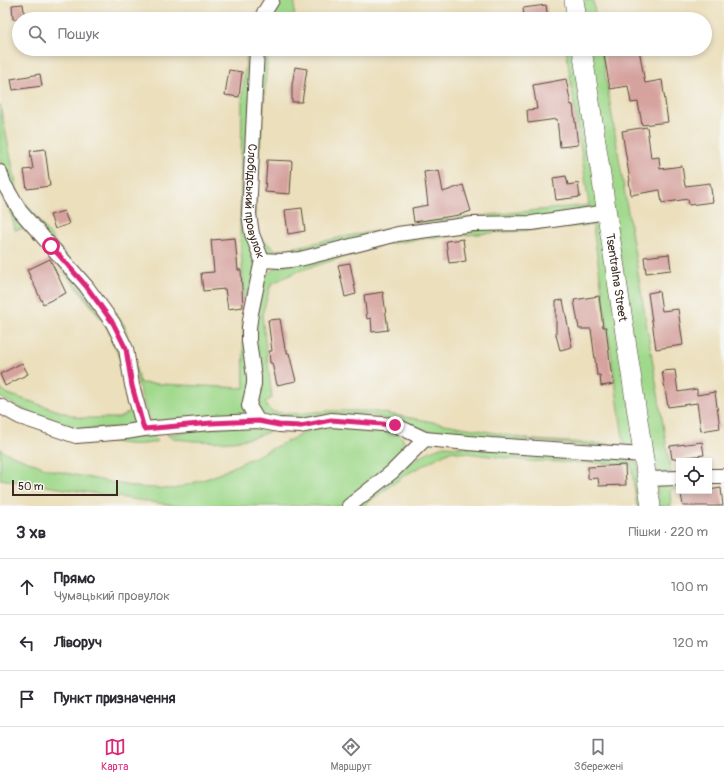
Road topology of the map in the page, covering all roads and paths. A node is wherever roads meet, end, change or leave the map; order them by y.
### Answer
1 (272, 0) edge
2 (574, 0) edge
3 (266, 12) edge
4 (576, 12) edge
5 (257, 56) edge
6 (583, 56) edge
7 (0, 172) edge
8 (607, 212) junction
9 (262, 260) junction
10 (0, 406) edge
11 (258, 421) junction
12 (144, 429) junction
13 (425, 439) junction
14 (644, 455) junction
15 (712, 476) edge
16 (724, 476) edge
17 (676, 478) edge
18 (648, 479) junction
19 (349, 506) edge
20 (651, 506) edge

1 - 3 street
2 - 4 street
5 - 9 street, Слобідський провулок
6 - 8 street, Tsentralna Street
7 - 12 street
8 - 9 street
8 - 14 street, Tsentralna Street
9 - 11 street, Слобідський провулок
10 - 12 street
11 - 12 street
11 - 13 street
13 - 14 street
13 - 19 street
14 - 18 street, Tsentralna Street
15 - 16 street
17 - 18 street
18 - 20 street, Tsentralna Street

